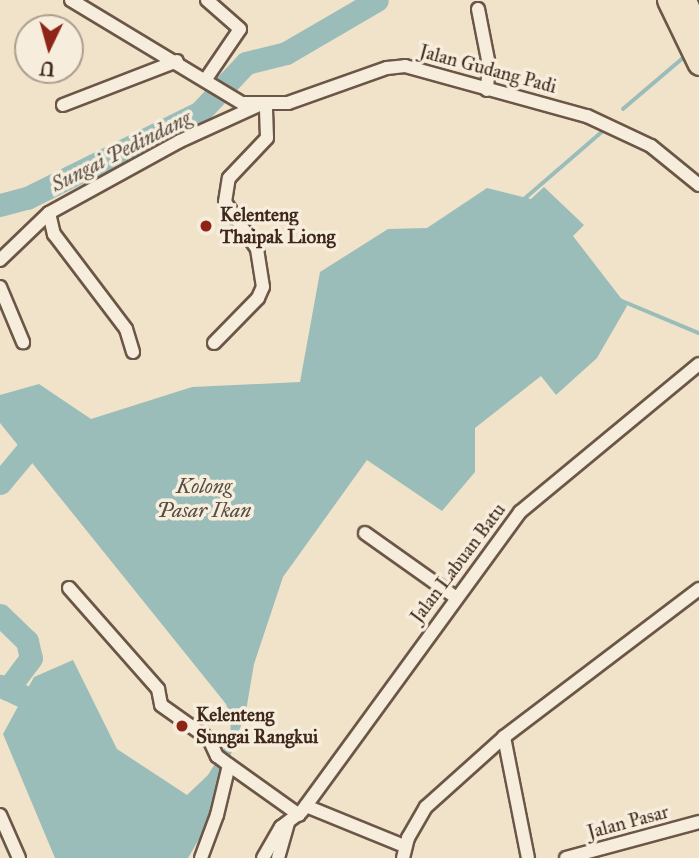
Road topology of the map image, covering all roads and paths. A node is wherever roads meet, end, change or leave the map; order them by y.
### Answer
1 (71, 0) edge
2 (207, 0) edge
3 (668, 0) edge
4 (685, 0) edge
5 (478, 9) dead end
6 (699, 32) edge
7 (177, 61) junction
8 (699, 64) edge
9 (207, 80) junction
10 (487, 90) junction
11 (63, 105) dead end
12 (262, 106) junction
13 (699, 185) edge
14 (49, 213) junction
15 (0, 260) edge
16 (0, 287) edge
17 (23, 342) dead end
18 (215, 343) dead end
19 (133, 352) dead end
20 (699, 364) edge
21 (365, 533) dead end
22 (69, 587) dead end
23 (699, 589) edge
24 (455, 597) junction
25 (504, 737) junction
26 (224, 762) junction
27 (0, 815) edge
28 (298, 815) junction
29 (699, 822) edge
30 (405, 854) edge
31 (19, 858) edge
32 (201, 858) edge
33 (262, 858) edge
34 (278, 858) edge
35 (528, 858) edge
36 (566, 858) edge

1 - 7 street, Jalan Gudang Padi
2 - 9 street
3 - 8 highway
4 - 6 highway
5 - 10 street
7 - 9 street, Jalan Gudang Padi
7 - 11 street
9 - 12 street, Jalan Gudang Padi
10 - 12 street, Jalan Gudang Padi
10 - 13 street, Jalan Gudang Padi
12 - 14 street
12 - 18 street
14 - 15 street
14 - 19 street
16 - 17 street
20 - 24 street, Jalan Labuan Batu
21 - 24 street
22 - 26 street
23 - 25 street
24 - 28 street, Jalan Labuan Batu
25 - 30 street
25 - 35 street
26 - 28 street
26 - 32 street
27 - 31 street
28 - 30 street
28 - 33 street, Jalan Labuan Batu
28 - 34 street
29 - 36 street, Jalan Pasar

